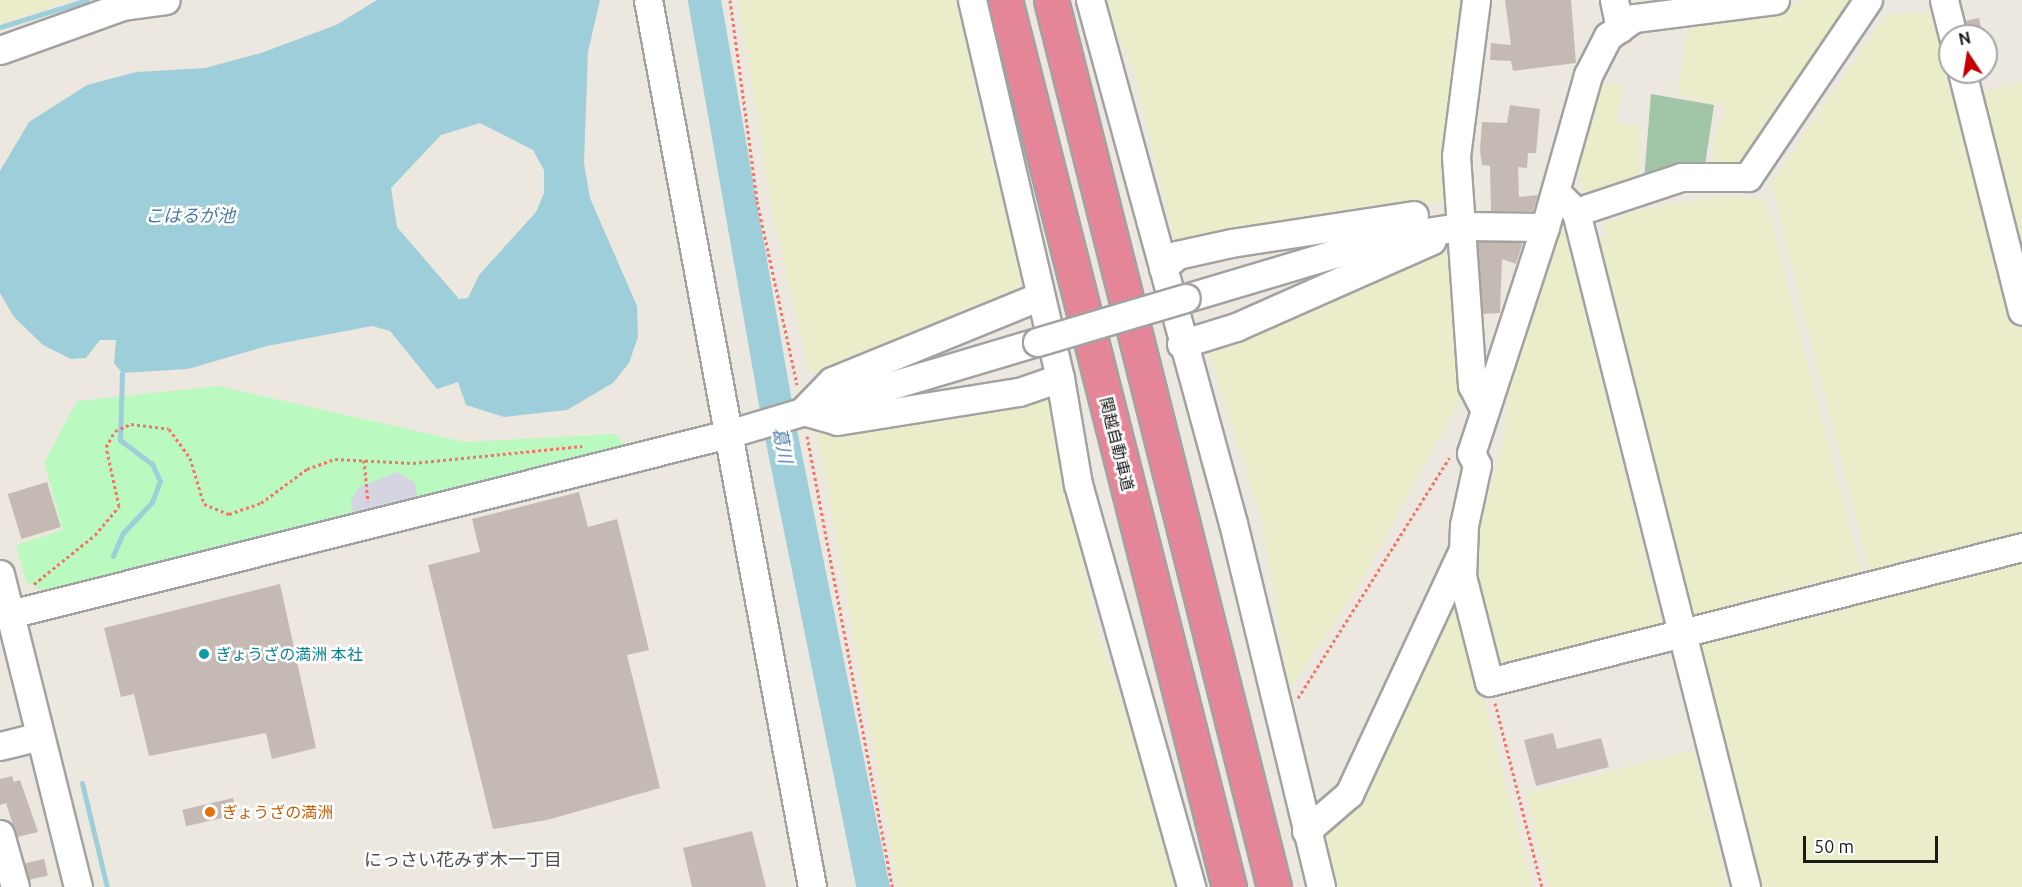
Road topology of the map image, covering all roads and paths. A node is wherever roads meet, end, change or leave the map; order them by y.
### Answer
1 (166, 0) edge
2 (648, 0) edge
3 (730, 0) edge
4 (972, 0) edge
5 (1005, 0) edge
6 (1052, 0) edge
7 (1090, 0) edge
8 (1476, 0) edge
9 (1614, 0) edge
10 (1775, 0) edge
11 (1868, 0) edge
12 (1944, 0) edge
13 (1950, 24) edge
14 (1620, 28) junction
15 (0, 50) edge
16 (1965, 84) edge
17 (1556, 192) junction
18 (1576, 212) junction
19 (1465, 226) junction
20 (1545, 227) junction
21 (1163, 268) junction
22 (1040, 296) junction
23 (2022, 311) edge
24 (1181, 344) junction
25 (1060, 378) junction
26 (1484, 409) junction
27 (800, 411) junction
28 (736, 431) junction
29 (1471, 453) junction
30 (364, 460) junction
31 (610, 464) junction
32 (364, 486) dead end
33 (2022, 547) edge
34 (1461, 554) junction
35 (5, 594) edge
36 (1680, 634) junction
37 (1490, 682) junction
38 (1281, 726) junction
39 (40, 736) junction
40 (0, 746) edge
41 (1306, 831) junction
42 (0, 834) edge
43 (15, 887) edge
44 (78, 887) edge
45 (812, 887) edge
46 (892, 887) edge
47 (1191, 887) edge
48 (1229, 887) edge
49 (1274, 887) edge
50 (1321, 887) edge
51 (1542, 887) edge
52 (1746, 887) edge

1 - 15 street
2 - 28 street
3 - 27 path
4 - 22 street
5 - 48 highway, 関越自動車道
6 - 49 highway
7 - 21 street
8 - 19 street
9 - 14 street
10 - 14 street
11 - 18 street
12 - 13 street
14 - 17 street
16 - 23 street
17 - 18 street
17 - 20 street
18 - 36 street
19 - 20 street
19 - 21 street
19 - 24 street
19 - 26 street
19 - 27 street, bridge
20 - 26 street
21 - 24 street
22 - 25 street
22 - 27 street
24 - 38 street
25 - 27 street
25 - 47 street
26 - 29 street
27 - 28 street
27 - 46 path
28 - 31 street
28 - 45 street
29 - 34 street
29 - 38 path
30 - 31 path
30 - 32 path
30 - 35 path
31 - 35 street
33 - 36 street
34 - 37 street
34 - 41 street
35 - 39 street
36 - 37 street
36 - 52 street
37 - 51 path
38 - 41 street
39 - 40 street
39 - 44 street
41 - 50 street
42 - 43 street

